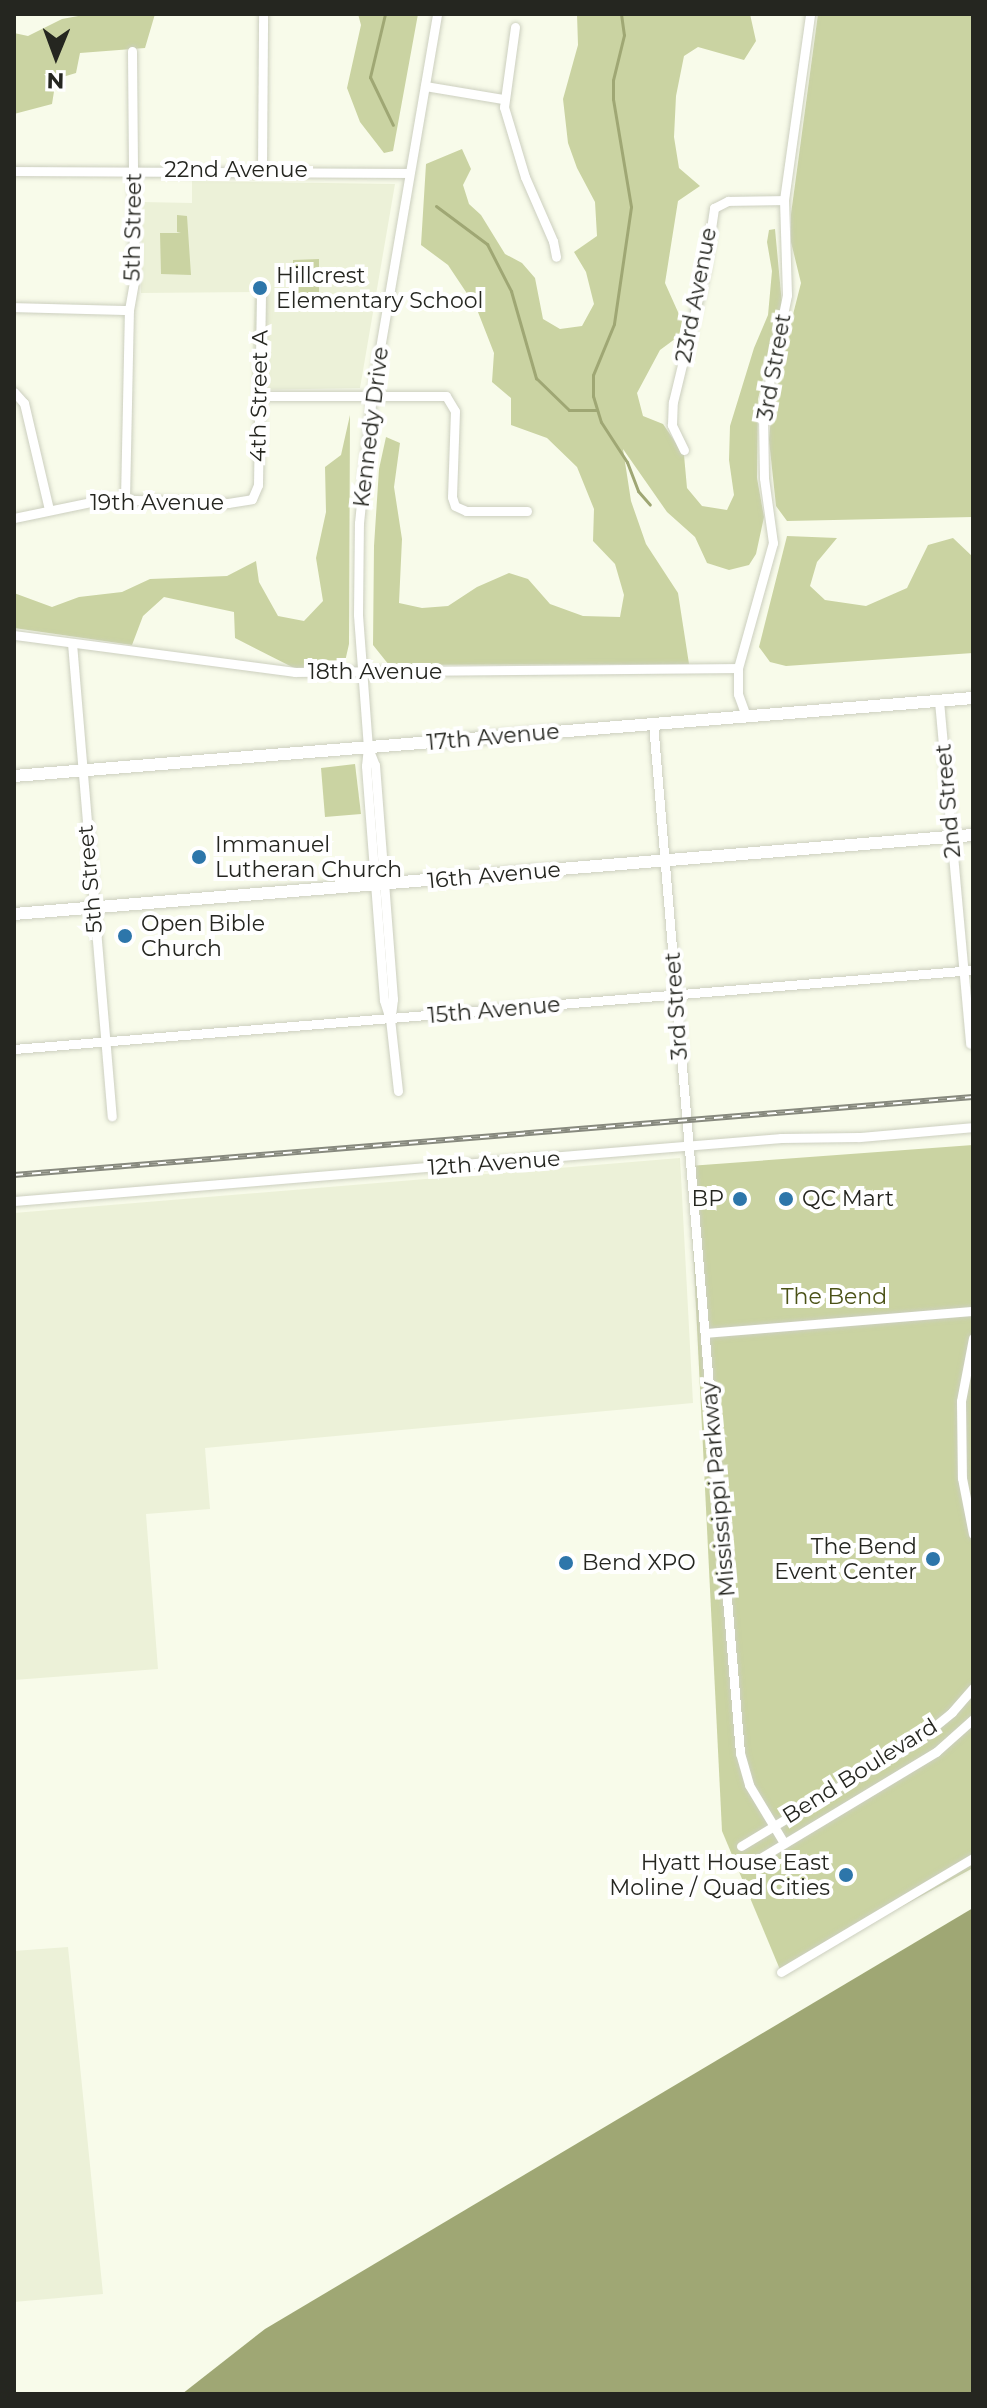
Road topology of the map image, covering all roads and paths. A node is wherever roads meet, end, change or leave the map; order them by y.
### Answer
1 (263, 14) edge
2 (437, 14) edge
3 (810, 14) edge
4 (515, 27) dead end
5 (132, 51) dead end
6 (425, 86) junction
7 (503, 99) junction
8 (134, 170) junction
9 (14, 171) edge
10 (262, 171) junction
11 (409, 173) junction
12 (784, 200) junction
13 (556, 257) dead end
14 (261, 292) dead end
15 (14, 307) edge
16 (129, 310) junction
17 (14, 392) edge
18 (372, 395) junction
19 (260, 396) junction
20 (684, 450) dead end
21 (125, 499) junction
22 (252, 499) joint
23 (49, 510) junction
24 (527, 511) dead end
25 (14, 518) edge
26 (14, 635) edge
27 (72, 643) junction
28 (738, 668) junction
29 (361, 672) junction
30 (973, 698) edge
31 (939, 701) junction
32 (746, 716) junction
33 (653, 723) junction
34 (368, 748) junction
35 (82, 770) junction
36 (14, 776) edge
37 (973, 835) edge
38 (951, 837) junction
39 (665, 861) junction
40 (379, 884) junction
41 (93, 908) junction
42 (14, 914) edge
43 (973, 970) edge
44 (962, 971) junction
45 (676, 995) junction
46 (390, 1019) junction
47 (105, 1041) junction
48 (970, 1044) dead end
49 (14, 1049) edge
50 (398, 1091) dead end
51 (112, 1116) dead end
52 (973, 1127) edge
53 (688, 1146) junction
54 (14, 1201) edge
55 (973, 1311) edge
56 (705, 1333) junction
57 (973, 1338) edge
58 (973, 1534) edge
59 (973, 1688) edge
60 (973, 1719) edge
61 (774, 1824) junction
62 (784, 1843) junction
63 (741, 1846) dead end
64 (973, 1858) edge
65 (752, 1863) dead end
66 (781, 1972) dead end

1 - 10 street
2 - 6 street, Kennedy Drive
3 - 12 street, 3rd Street
4 - 7 street
5 - 8 street, 5th Street
6 - 7 street
6 - 11 street, Kennedy Drive
7 - 13 street
8 - 9 street, 22nd Avenue
8 - 10 street, 22nd Avenue
8 - 16 street, 5th Street
10 - 11 street, 22nd Avenue
11 - 18 street, Kennedy Drive
12 - 20 street, 23rd Avenue
12 - 28 street, 3rd Street
14 - 19 street, 4th Street A
15 - 16 street
16 - 21 street, 5th Street
17 - 23 street
18 - 19 street
18 - 24 street
18 - 29 street, Kennedy Drive
19 - 22 street, 4th Street A
21 - 22 street, 19th Avenue
21 - 23 street, 19th Avenue
23 - 25 street, 19th Avenue
26 - 27 street, 18th Avenue
27 - 29 street, 18th Avenue
27 - 35 street, 5th Street
28 - 29 street, 18th Avenue
28 - 32 street, 3rd Street
29 - 34 street, Kennedy Drive
30 - 31 main road, 17th Avenue
31 - 32 main road, 17th Avenue
31 - 38 street, 2nd Street
32 - 33 main road, 17th Avenue
33 - 34 main road, 17th Avenue
33 - 39 street, 3rd Street
34 - 35 main road, 17th Avenue
34 - 40 street, Kennedy Drive
35 - 36 main road, 17th Avenue
35 - 41 street, 5th Street
37 - 38 main road, 16th Avenue
38 - 39 main road, 16th Avenue
38 - 44 street, 2nd Street
39 - 40 main road, 16th Avenue
39 - 45 street, 3rd Street
40 - 41 main road, 16th Avenue
40 - 46 street, Kennedy Drive
41 - 42 main road, 16th Avenue
41 - 47 street, 5th Street
43 - 44 street, 15th Avenue
44 - 45 street, 15th Avenue
44 - 48 street, 2nd Street
45 - 46 street, 15th Avenue
45 - 53 street, 3rd Street
46 - 47 street, 15th Avenue
46 - 50 street, Kennedy Drive
47 - 49 street, 15th Avenue
47 - 51 street, 5th Street
52 - 53 street, 12th Avenue
53 - 54 street, 12th Avenue
53 - 56 street, Mississippi Parkway
55 - 56 street
56 - 61 street, Mississippi Parkway
57 - 58 street
59 - 61 street, Bend Boulevard
60 - 62 street, Bend Boulevard
61 - 62 street
61 - 63 street, Bend Boulevard
62 - 65 street, Bend Boulevard
64 - 66 street

